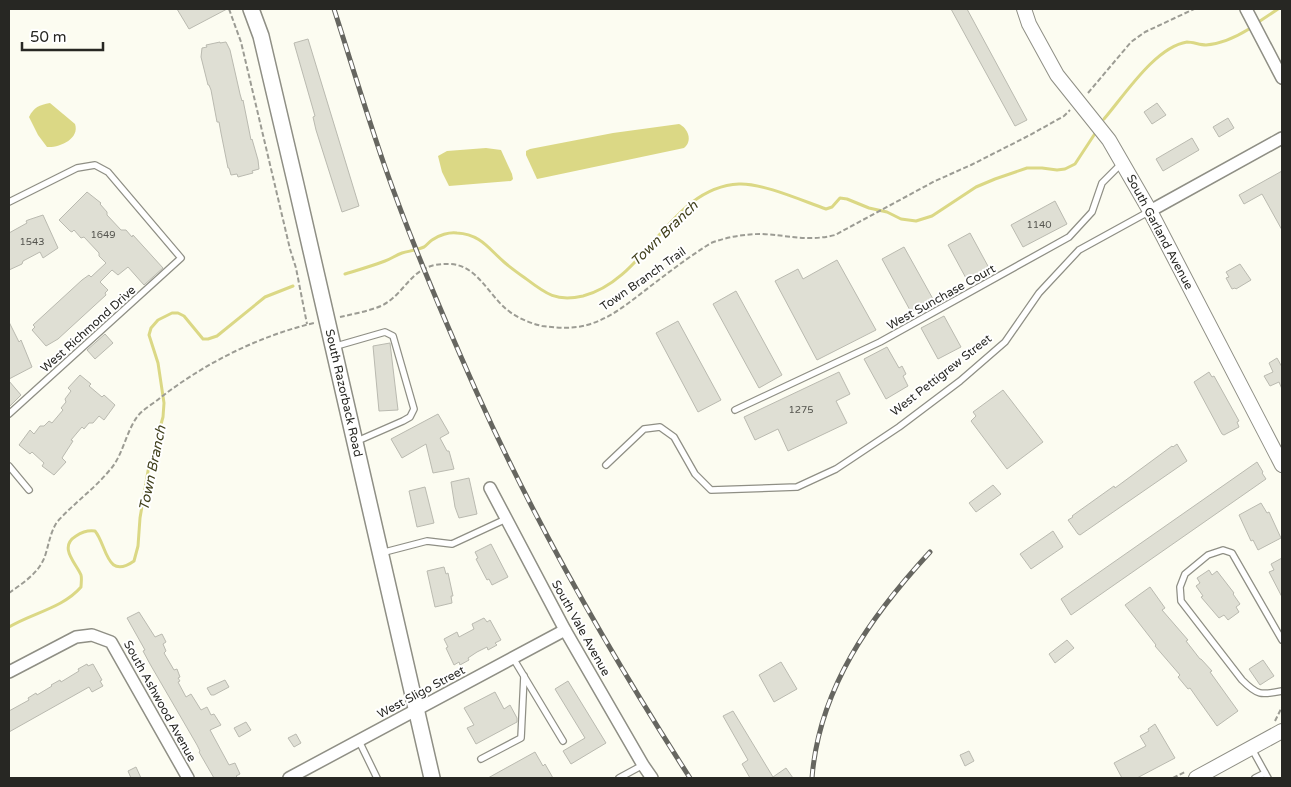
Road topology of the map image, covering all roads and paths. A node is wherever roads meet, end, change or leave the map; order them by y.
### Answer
1 (230, 9) edge
2 (251, 9) edge
3 (1024, 9) edge
4 (1194, 9) edge
5 (1246, 9) edge
6 (1282, 78) edge
7 (1080, 102) junction
8 (1282, 138) edge
9 (1122, 163) junction
10 (9, 202) edge
11 (1150, 212) junction
12 (326, 320) junction
13 (307, 325) junction
14 (333, 347) junction
15 (735, 410) dead end
16 (9, 414) edge
17 (355, 442) junction
18 (1282, 465) edge
19 (9, 466) edge
20 (606, 466) dead end
21 (490, 488) dead end
22 (29, 490) dead end
23 (506, 518) junction
24 (380, 553) junction
25 (9, 593) edge
26 (565, 630) junction
27 (1282, 640) edge
28 (513, 658) junction
29 (9, 672) edge
30 (524, 676) junction
31 (1282, 691) edge
32 (416, 710) junction
33 (1282, 731) edge
34 (359, 741) junction
35 (563, 741) dead end
36 (1252, 749) junction
37 (480, 759) dead end
38 (643, 765) junction
39 (1266, 776) edge
40 (188, 778) edge
41 (289, 778) edge
42 (376, 778) edge
43 (432, 778) edge
44 (618, 778) edge
45 (652, 778) edge
46 (1196, 778) edge
47 (1255, 778) edge

1 - 13 path
2 - 12 main road, South Razorback Road
3 - 7 street, South Garland Avenue
4 - 7 path, Town Branch Trail
5 - 6 street
7 - 9 street, South Garland Avenue
7 - 12 path, Town Branch Trail
8 - 11 street, West Pettigrew Street
9 - 11 street, South Garland Avenue
9 - 15 lane, West Sunchase Court
10 - 16 lane, West Richmond Drive
11 - 18 street, South Garland Avenue
11 - 20 lane, West Pettigrew Street
12 - 13 path, Town Branch Trail
12 - 14 main road, South Razorback Road
13 - 25 path, Town Branch Trail
14 - 17 main road, South Razorback Road
14 - 17 lane
17 - 24 main road, South Razorback Road
19 - 22 lane
21 - 23 street, South Vale Avenue
23 - 24 lane
23 - 26 street, South Vale Avenue
24 - 32 main road, South Razorback Road
26 - 28 street, West Sligo Street
26 - 38 street, South Vale Avenue
27 - 31 lane
28 - 30 lane
28 - 32 street, West Sligo Street
29 - 40 street, South Ashwood Avenue
30 - 35 lane
30 - 37 lane
32 - 34 street, West Sligo Street
32 - 43 main road, South Razorback Road
33 - 36 street
34 - 41 street, West Sligo Street
34 - 42 lane
36 - 39 lane
36 - 46 street
38 - 44 lane
38 - 45 street, South Vale Avenue
39 - 47 lane

